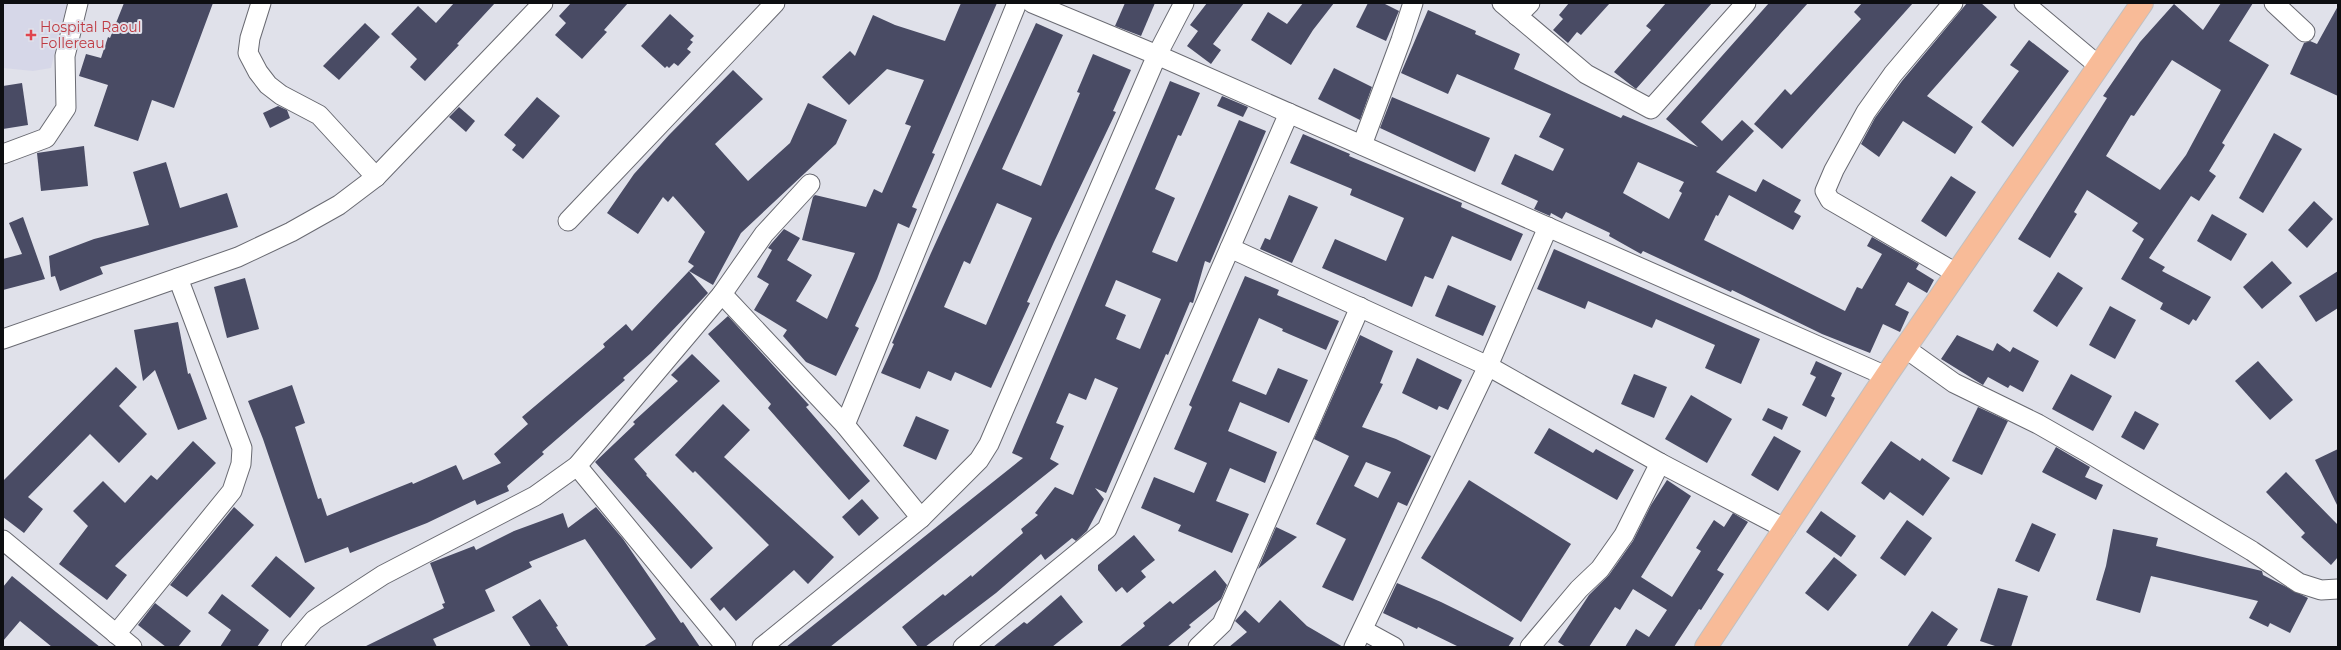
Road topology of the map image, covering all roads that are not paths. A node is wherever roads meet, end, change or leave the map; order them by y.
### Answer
1 (78, 3) edge
2 (261, 3) edge
3 (543, 3) edge
4 (775, 3) edge
5 (1017, 3) edge
6 (1032, 3) edge
7 (1184, 3) edge
8 (1413, 3) edge
9 (1502, 3) edge
10 (1746, 3) edge
11 (1953, 3) edge
12 (2024, 3) edge
13 (2142, 3) edge
14 (2274, 3) edge
15 (1523, 10) edge
16 (2305, 32) dead end
17 (1157, 55) junction
18 (2100, 66) junction
19 (1289, 113) junction
20 (1362, 145) junction
21 (3, 154) edge
22 (376, 177) junction
23 (810, 184) dead end
24 (568, 221) dead end
25 (1548, 227) junction
26 (1230, 248) junction
27 (1956, 273) junction
28 (178, 278) junction
29 (722, 294) junction
30 (1360, 306) junction
31 (3, 339) edge
32 (1905, 348) junction
33 (1488, 366) junction
34 (1886, 376) junction
35 (845, 425) junction
36 (1660, 463) junction
37 (577, 466) junction
38 (921, 518) junction
39 (1786, 529) junction
40 (3, 540) edge
41 (2338, 589) edge
42 (1363, 630) junction
43 (116, 634) junction
44 (132, 647) edge
45 (291, 647) edge
46 (726, 647) edge
47 (762, 647) edge
48 (963, 647) edge
49 (1198, 647) edge
50 (1354, 647) edge
51 (1394, 647) edge
52 (1530, 647) edge
53 (1706, 647) edge

1 - 21 street
2 - 22 street
3 - 22 street
4 - 24 street
5 - 35 street
6 - 17 street
7 - 17 street
8 - 20 street
9 - 15 street
10 - 15 street
11 - 27 street
12 - 18 street
13 - 18 main road
14 - 16 street
17 - 19 street
17 - 38 street
18 - 27 main road
19 - 20 street
19 - 26 street
20 - 25 street
22 - 28 street
23 - 29 street
25 - 33 street
25 - 34 street
26 - 30 street
26 - 48 street
27 - 32 main road
28 - 31 street
28 - 43 street
29 - 35 street
29 - 37 street
30 - 33 street
30 - 49 street
32 - 34 main road
32 - 41 street
33 - 36 street
33 - 42 street
34 - 39 main road
35 - 38 street
36 - 39 street
36 - 52 street
37 - 45 street
37 - 46 street
38 - 47 street
39 - 53 main road
40 - 43 street
42 - 50 street
42 - 51 street
43 - 44 street

